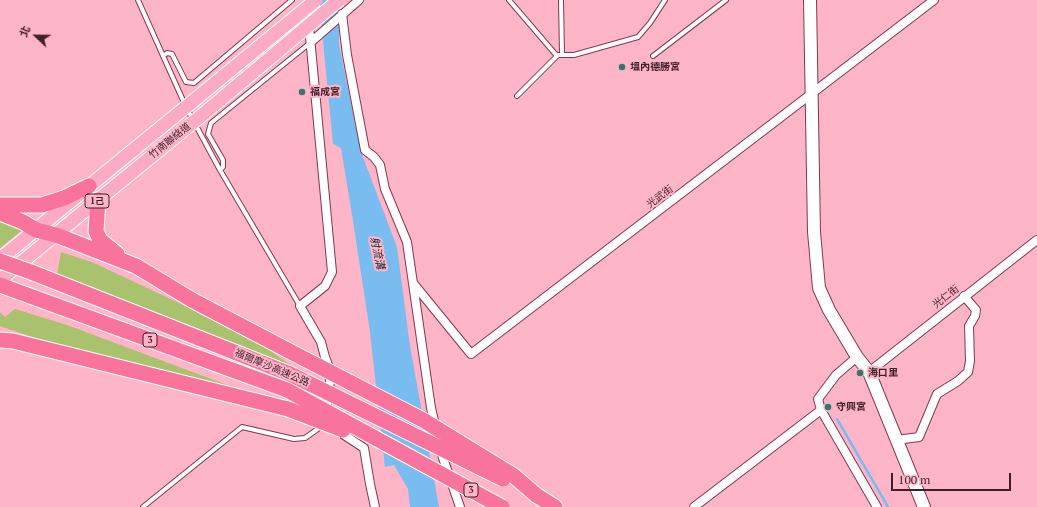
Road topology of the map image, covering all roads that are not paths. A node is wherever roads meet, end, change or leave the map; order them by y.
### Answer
1 (138, 0) edge
2 (292, 0) edge
3 (307, 0) edge
4 (316, 0) edge
5 (339, 0) edge
6 (359, 0) edge
7 (509, 0) edge
8 (561, 0) edge
9 (665, 0) edge
10 (726, 0) edge
11 (810, 0) edge
12 (934, 0) edge
13 (342, 14) junction
14 (311, 42) junction
15 (562, 54) junction
16 (163, 56) junction
17 (557, 56) junction
18 (653, 56) dead end
19 (813, 94) junction
20 (517, 96) dead end
21 (189, 105) junction
22 (197, 119) junction
23 (220, 170) junction
24 (89, 186) junction
25 (98, 200) junction
26 (0, 205) edge
27 (0, 213) edge
28 (36, 230) junction
29 (56, 235) junction
30 (1037, 240) edge
31 (0, 260) edge
32 (136, 266) junction
33 (0, 280) edge
34 (413, 283) junction
35 (6, 288) edge
36 (964, 296) junction
37 (300, 306) junction
38 (0, 330) edge
39 (0, 340) edge
40 (51, 351) junction
41 (857, 357) junction
42 (869, 372) junction
43 (821, 410) junction
44 (325, 423) junction
45 (896, 440) junction
46 (440, 474) junction
47 (536, 495) junction
48 (143, 507) edge
49 (375, 507) edge
50 (460, 507) edge
51 (502, 507) edge
52 (555, 507) edge
53 (694, 507) edge
54 (877, 507) edge
55 (924, 507) edge

1 - 16 lane
2 - 16 lane
3 - 14 street
4 - 21 main road, 竹南聯絡道 / 1己, bridge
5 - 22 main road, 竹南聯絡道 / 1己, bridge
6 - 13 street
7 - 17 lane
8 - 15 lane
9 - 15 lane
10 - 18 lane
11 - 19 street
12 - 19 street, 光武街
13 - 14 street
13 - 34 street
14 - 23 lane
14 - 37 street
15 - 17 lane
16 - 21 lane
17 - 20 lane
19 - 34 street, 光武街
19 - 41 street
21 - 22 lane
21 - 24 main road, 竹南聯絡道 / 1己
22 - 23 lane
22 - 25 main road, 竹南聯絡道 / 1己
23 - 37 lane
24 - 26 highway
24 - 28 main road, 竹南聯絡道 / 1己
25 - 29 main road, 竹南聯絡道 / 1己
25 - 32 highway
27 - 28 highway
28 - 29 highway
28 - 31 main road, 竹南聯絡道 / 1己
29 - 32 highway
29 - 33 main road, 竹南聯絡道 / 1己
30 - 36 street, 光仁街
31 - 47 highway, 福爾摩沙高速公路 / 3, bridge
32 - 47 highway, bridge
34 - 50 street
35 - 46 highway, 福爾摩沙高速公路 / 3, bridge
36 - 42 street, 光仁街
36 - 45 street
37 - 44 street
38 - 40 highway
39 - 40 highway
40 - 46 highway, bridge
41 - 42 street
41 - 43 street
42 - 45 street
43 - 53 street
43 - 54 street
44 - 48 lane
44 - 49 street
45 - 55 street
46 - 51 highway, 3, bridge
47 - 52 highway, 3

